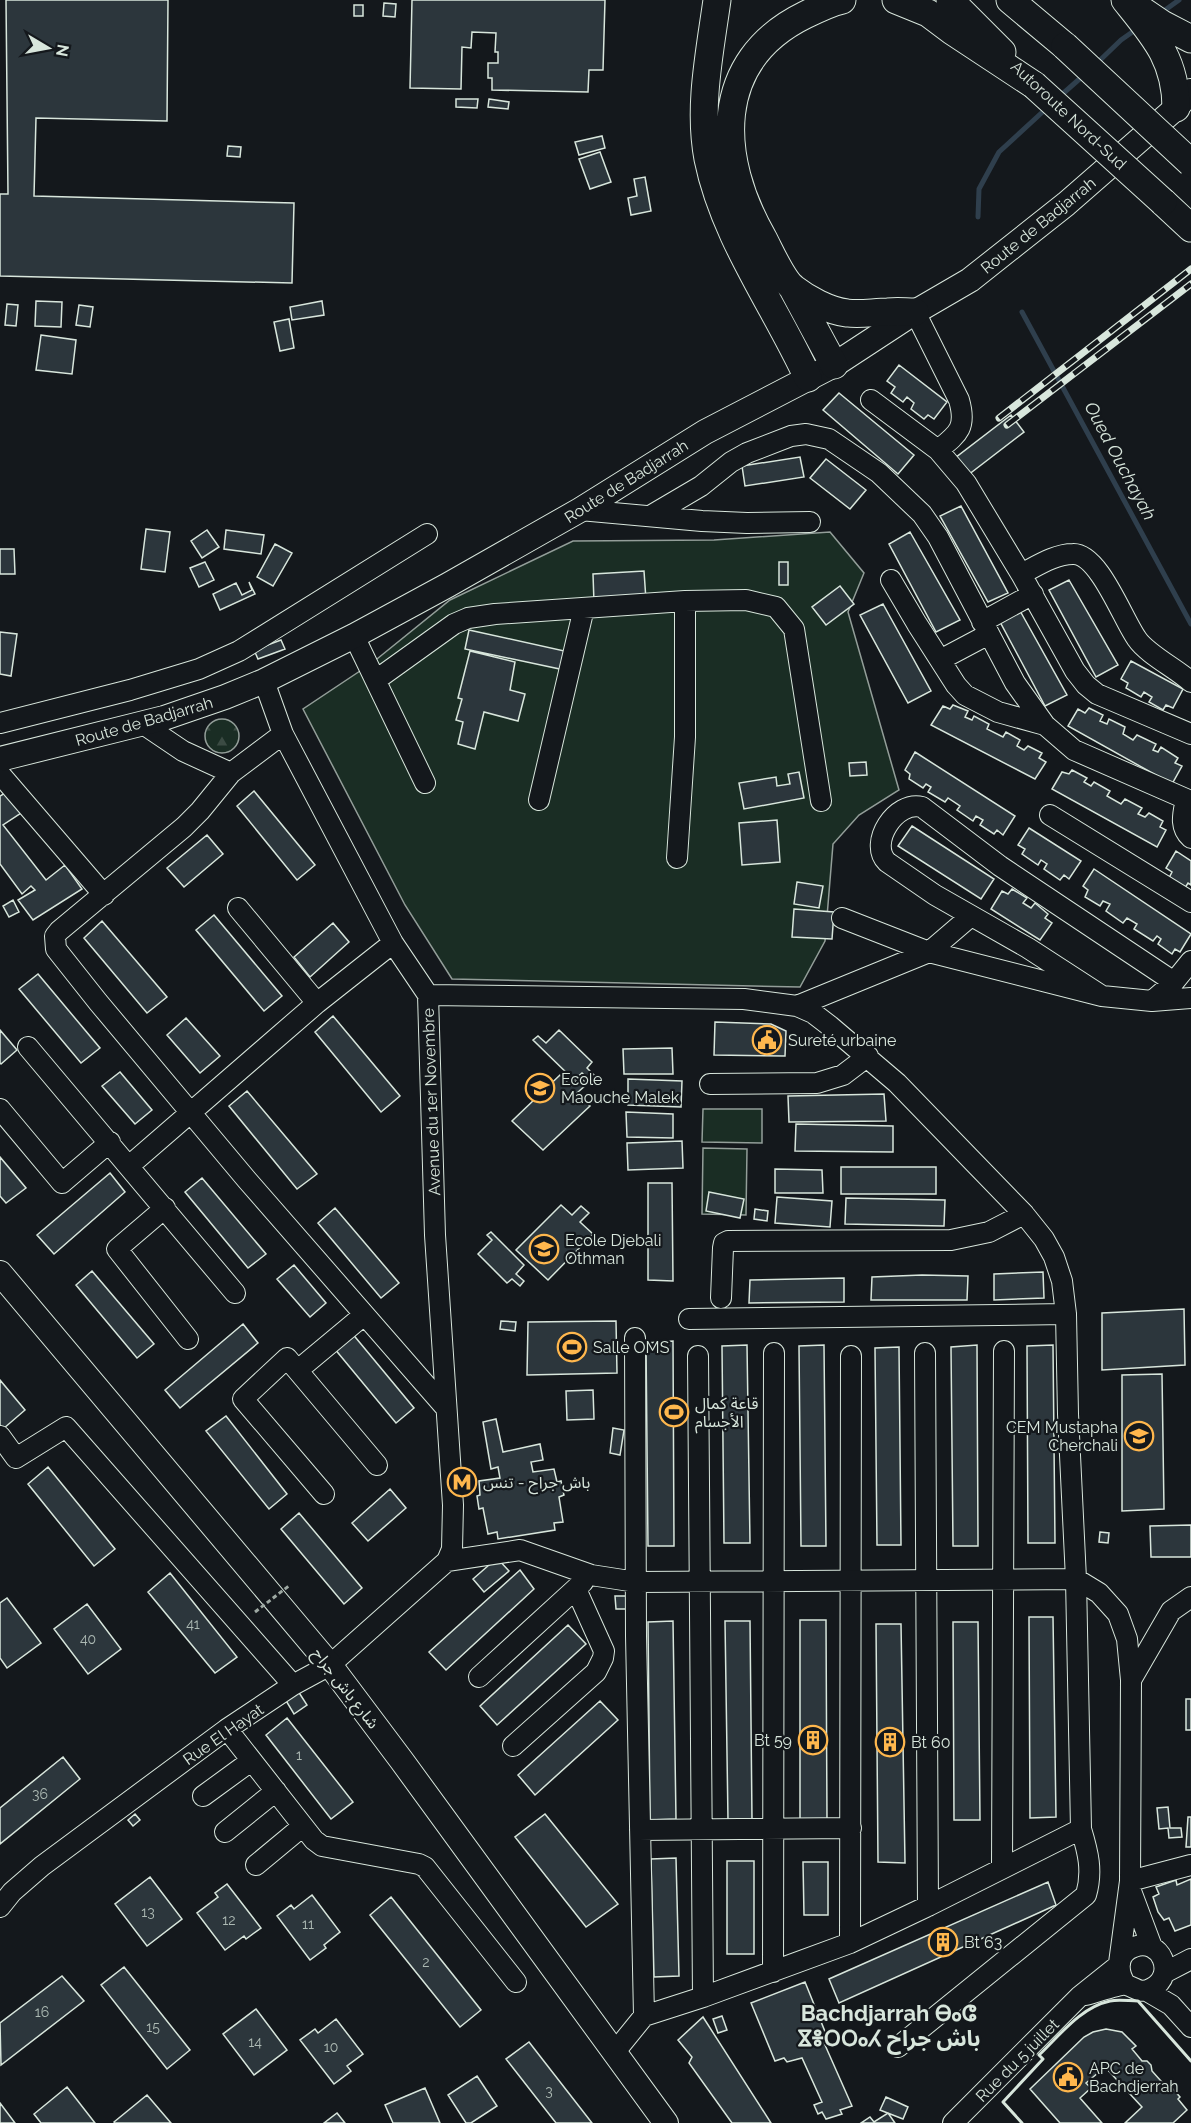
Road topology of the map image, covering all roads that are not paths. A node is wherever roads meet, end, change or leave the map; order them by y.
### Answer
1 (717, 0) edge
2 (843, 0) edge
3 (896, 0) edge
4 (950, 0) edge
5 (1010, 0) edge
6 (1126, 0) edge
7 (1159, 31) junction
8 (1191, 39) edge
9 (1034, 85) junction
10 (1184, 100) edge
11 (1191, 164) edge
12 (1191, 228) edge
13 (792, 287) junction
14 (915, 312) junction
15 (834, 364) junction
16 (808, 378) junction
17 (871, 400) dead end
18 (938, 450) junction
19 (580, 510) junction
20 (651, 516) junction
21 (810, 522) dead end
22 (427, 534) dead end
23 (1021, 574) junction
24 (891, 580) dead end
25 (1033, 594) junction
26 (685, 602) junction
27 (584, 608) junction
28 (986, 628) junction
29 (354, 636) junction
30 (940, 660) junction
31 (376, 680) junction
32 (264, 681) junction
33 (1191, 682) edge
34 (0, 723) edge
35 (143, 724) junction
36 (1045, 725) junction
37 (283, 734) junction
38 (1191, 734) edge
39 (0, 759) edge
40 (231, 773) junction
41 (0, 774) edge
42 (425, 783) dead end
43 (1189, 793) edge
44 (539, 800) dead end
45 (821, 801) dead end
46 (1050, 816) dead end
47 (1191, 838) edge
48 (677, 858) dead end
49 (104, 895) junction
50 (1191, 902) edge
51 (237, 908) dead end
52 (971, 916) junction
53 (842, 918) dead end
54 (393, 943) junction
55 (929, 952) junction
56 (1191, 962) edge
57 (1174, 982) junction
58 (428, 996) junction
59 (1102, 996) junction
60 (1191, 999) edge
61 (1152, 1001) junction
62 (317, 1003) junction
63 (797, 1006) junction
64 (28, 1047) dead end
65 (868, 1056) junction
66 (710, 1084) dead end
67 (0, 1109) edge
68 (190, 1111) junction
69 (110, 1142) junction
70 (129, 1166) junction
71 (165, 1208) junction
72 (1024, 1214) junction
73 (0, 1273) edge
74 (235, 1293) dead end
75 (721, 1298) dead end
76 (1066, 1314) junction
77 (364, 1315) junction
78 (689, 1319) dead end
79 (635, 1338) dead end
80 (188, 1339) dead end
81 (1004, 1351) dead end
82 (774, 1353) dead end
83 (924, 1353) dead end
84 (698, 1356) dead end
85 (851, 1356) dead end
86 (298, 1370) junction
87 (445, 1407) junction
88 (0, 1436) edge
89 (377, 1465) dead end
90 (324, 1494) dead end
91 (447, 1561) junction
92 (591, 1575) junction
93 (1003, 1578) junction
94 (927, 1579) junction
95 (1076, 1579) junction
96 (852, 1580) junction
97 (774, 1581) junction
98 (636, 1582) junction
99 (699, 1582) junction
100 (576, 1589) junction
101 (1191, 1597) edge
102 (330, 1665) junction
103 (479, 1677) dead end
104 (1131, 1680) junction
105 (293, 1685) junction
106 (227, 1729) junction
107 (513, 1746) dead end
108 (251, 1761) junction
109 (276, 1791) junction
110 (203, 1796) dead end
111 (303, 1826) junction
112 (850, 1828) junction
113 (701, 1829) junction
114 (774, 1829) junction
115 (1081, 1829) junction
116 (640, 1830) junction
117 (225, 1832) dead end
118 (256, 1865) dead end
119 (1191, 1865) edge
120 (1002, 1868) junction
121 (1130, 1884) junction
122 (4, 1892) edge
123 (928, 1906) junction
124 (850, 1943) junction
125 (1191, 1958) edge
126 (1161, 1962) junction
127 (1120, 1964) junction
128 (773, 1972) junction
129 (516, 1982) dead end
130 (1126, 1985) junction
131 (1147, 1990) junction
132 (1080, 1996) junction
133 (703, 1997) junction
134 (1171, 2005) junction
135 (644, 2016) junction
136 (1191, 2027) edge
137 (898, 2047) dead end
138 (614, 2053) junction
139 (666, 2123) edge
140 (953, 2123) edge

1 - 16 highway
2 - 13 highway
3 - 9 highway
4 - 9 highway, Autoroute Nord-Sud
5 - 11 highway, bridge
6 - 7 highway
7 - 8 highway
7 - 10 highway
9 - 12 highway, Autoroute Nord-Sud, bridge
10 - 14 main road, Route de Badjarrah
13 - 14 highway
13 - 15 highway
14 - 15 main road, Route de Badjarrah
14 - 18 street
15 - 16 main road, Route de Badjarrah
16 - 19 main road, Route de Badjarrah
17 - 18 street
18 - 23 street
19 - 20 street
19 - 29 main road, Route de Badjarrah
20 - 21 street
20 - 28 street
22 - 34 street
23 - 25 street
23 - 33 street
24 - 30 street
25 - 28 street
25 - 38 street
26 - 27 street
26 - 45 street
26 - 48 street
27 - 31 street
27 - 44 street
28 - 30 street
28 - 36 street
29 - 31 street
29 - 32 main road, Route de Badjarrah
30 - 36 street
31 - 42 street
32 - 35 main road, Route de Badjarrah
32 - 37 street, Avenue du 1er Novembre
35 - 39 main road, Route de Badjarrah
35 - 40 street
36 - 43 street
37 - 40 street
37 - 54 street, Avenue du 1er Novembre
40 - 49 street
41 - 49 street
43 - 47 street
46 - 50 street
49 - 68 street
51 - 62 street
52 - 55 street
52 - 57 street
52 - 59 street
53 - 55 street
54 - 58 street, Avenue du 1er Novembre
54 - 62 street
55 - 59 street
55 - 63 street
56 - 57 street
57 - 61 street
58 - 63 street
58 - 87 street, Avenue du 1er Novembre
59 - 61 street
60 - 61 street
62 - 68 street
63 - 65 street
64 - 69 street
65 - 66 street
65 - 72 street
67 - 69 street
68 - 70 street
68 - 77 street
69 - 70 street
70 - 71 street
71 - 74 street
71 - 80 street
72 - 75 street
72 - 76 street
73 - 102 main road, شارع باش جراح
76 - 78 street
76 - 95 street
77 - 86 street
77 - 87 street
79 - 98 street
81 - 93 street
82 - 97 street
83 - 94 street
84 - 99 street
85 - 96 street
86 - 89 street
86 - 90 street
87 - 91 street, Avenue du 1er Novembre
88 - 105 street
91 - 92 street
91 - 102 street, Rue El Hayat
92 - 98 street
92 - 100 street
93 - 94 street
93 - 95 street
93 - 120 street
94 - 96 street
94 - 123 street
95 - 104 street
95 - 115 street
96 - 97 street
96 - 112 street
97 - 99 street
97 - 114 street
98 - 99 street
98 - 116 street
99 - 113 street
100 - 103 street
100 - 107 street
101 - 104 street
102 - 105 street, Rue El Hayat
102 - 138 main road, شارع باش جراح
104 - 121 street
105 - 106 street, Rue El Hayat
106 - 108 street
106 - 122 street, Rue El Hayat
108 - 109 street
108 - 110 street
109 - 111 street
109 - 117 street
111 - 118 street
111 - 129 street
112 - 114 street
112 - 124 street
113 - 114 street
113 - 116 street
113 - 133 street
114 - 128 street
115 - 120 street
115 - 137 street
116 - 135 street
119 - 121 street
120 - 123 street
121 - 126 street
121 - 127 street
123 - 124 street
124 - 128 street
125 - 126 street
126 - 127 street
126 - 131 street
126 - 134 street
127 - 130 street
127 - 132 street, Rue du 5 juillet
128 - 133 street
130 - 131 street
130 - 132 street
131 - 134 street
132 - 140 street, Rue du 5 juillet
133 - 135 street
134 - 136 street
135 - 138 street
138 - 139 main road, شارع باش جراح

